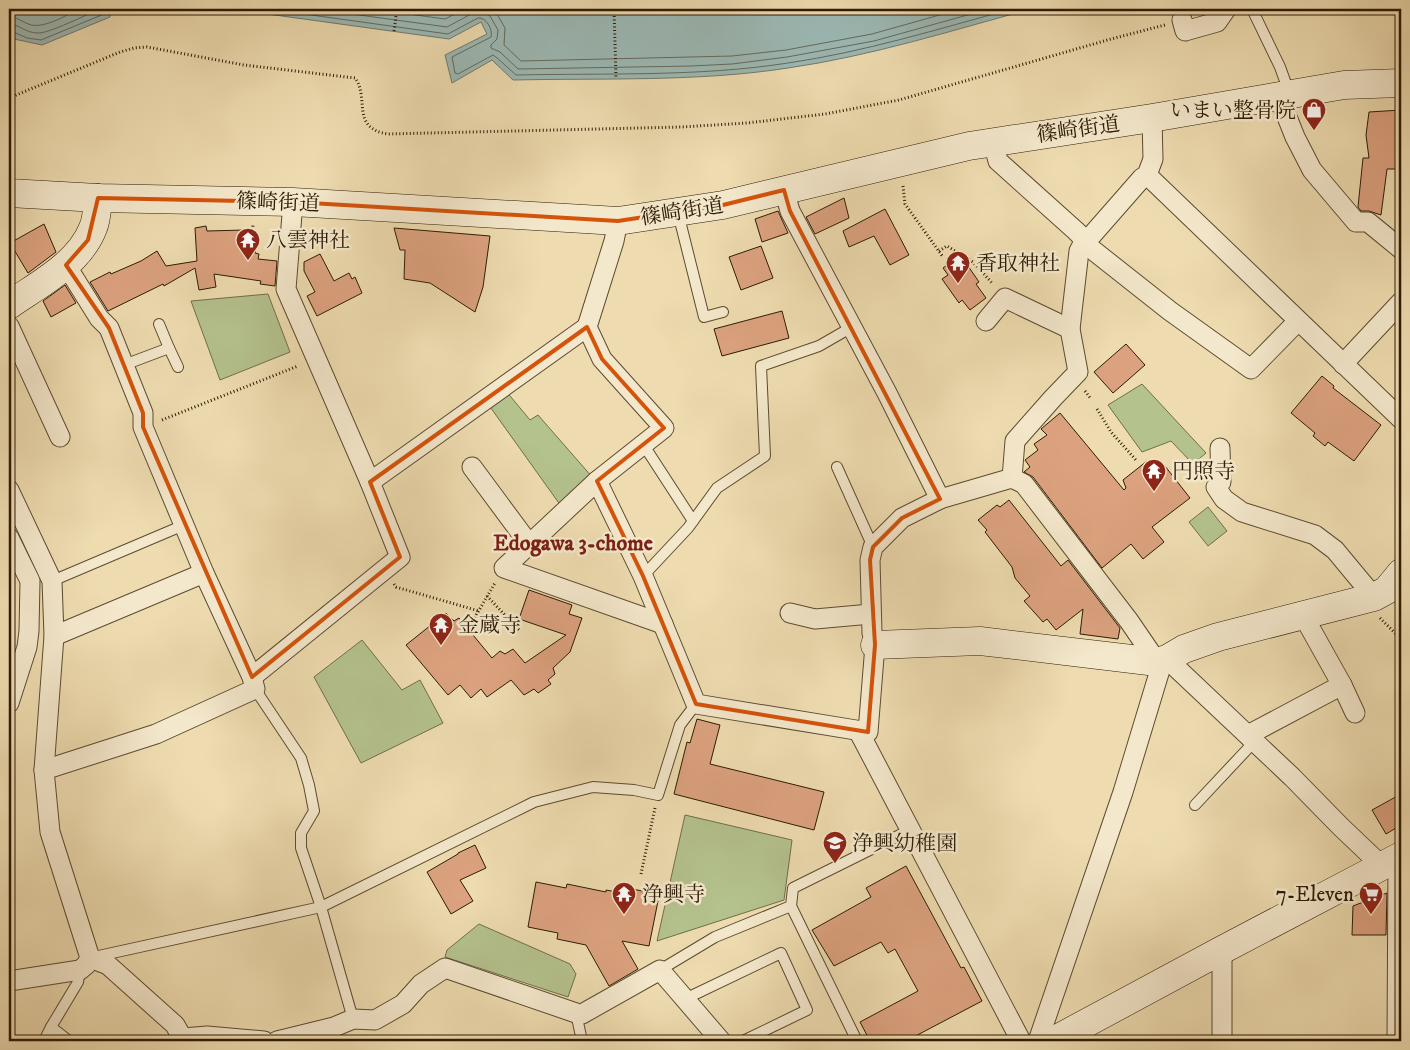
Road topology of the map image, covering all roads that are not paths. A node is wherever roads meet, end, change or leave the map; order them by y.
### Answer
1 (1226, 9) edge
2 (1252, 9) edge
3 (1182, 20) road end
4 (1401, 83) edge
5 (1285, 96) junction
6 (1152, 118) junction
7 (993, 142) junction
8 (1147, 175) junction
9 (784, 190) junction
10 (9, 193) edge
11 (98, 198) junction
12 (293, 202) junction
13 (678, 211) junction
14 (618, 221) junction
15 (1085, 240) junction
16 (1401, 249) edge
17 (66, 265) junction
18 (1401, 302) edge
19 (9, 305) edge
20 (723, 312) dead end
21 (986, 321) dead end
22 (1298, 321) junction
23 (160, 324) dead end
24 (9, 326) edge
25 (587, 326) junction
26 (852, 327) junction
27 (1070, 329) junction
28 (169, 348) junction
29 (1343, 364) junction
30 (124, 365) junction
31 (178, 367) dead end
32 (1401, 419) edge
33 (60, 438) dead end
34 (643, 444) junction
35 (1220, 448) dead end
36 (472, 467) dead end
37 (837, 467) dead end
38 (1012, 478) junction
39 (596, 481) junction
40 (370, 482) junction
41 (9, 490) edge
42 (940, 499) junction
43 (693, 521) junction
44 (184, 524) junction
45 (9, 538) edge
46 (529, 544) junction
47 (873, 547) junction
48 (38, 549) junction
49 (14, 560) edge
50 (204, 572) junction
51 (1401, 573) edge
52 (643, 576) junction
53 (52, 581) junction
54 (1374, 597) junction
55 (790, 613) dead end
56 (872, 614) junction
57 (1304, 617) junction
58 (663, 624) junction
59 (54, 636) junction
60 (875, 645) junction
61 (1162, 660) junction
62 (254, 683) junction
63 (1342, 685) junction
64 (9, 703) edge
65 (696, 704) junction
66 (1355, 713) dead end
67 (859, 732) junction
68 (1251, 739) junction
69 (44, 770) junction
70 (1195, 805) dead end
71 (912, 829) junction
72 (1394, 860) edge
73 (791, 906) junction
74 (321, 907) junction
75 (1399, 909) edge
76 (1222, 950) junction
77 (85, 964) junction
78 (660, 970) junction
79 (9, 981) edge
80 (685, 999) junction
81 (576, 1013) junction
82 (353, 1019) junction
83 (1399, 1021) edge
84 (51, 1027) junction
85 (332, 1034) edge
86 (183, 1040) edge
87 (44, 1041) edge
88 (69, 1041) edge
89 (264, 1041) edge
90 (277, 1041) edge
91 (582, 1041) edge
92 (721, 1041) edge
93 (743, 1041) edge
94 (857, 1041) edge
95 (1021, 1041) edge
96 (1038, 1041) edge
97 (1053, 1041) edge
98 (1222, 1041) edge
99 (1397, 1041) edge

1 - 3 street
2 - 5 lane
4 - 5 main road, 篠崎街道
5 - 6 main road, 篠崎街道
5 - 16 street
6 - 7 main road, 篠崎街道
6 - 8 street
7 - 9 main road, 篠崎街道
7 - 15 street
8 - 15 street
8 - 22 street
9 - 13 main road, 篠崎街道
9 - 26 street
10 - 11 main road, 篠崎街道
11 - 12 main road, 篠崎街道
11 - 17 main road
12 - 14 main road, 篠崎街道
12 - 40 street
13 - 14 main road, 篠崎街道
13 - 20 lane
14 - 25 street
15 - 22 street
15 - 27 street
17 - 19 main road
17 - 30 street
18 - 29 street
21 - 27 street
22 - 29 street
23 - 28 lane
24 - 33 street
25 - 34 street
25 - 40 street
26 - 42 street
26 - 43 lane
27 - 38 street
28 - 30 lane
28 - 31 lane
29 - 32 street
30 - 44 street
34 - 39 street
34 - 43 lane
35 - 54 street
36 - 46 street
37 - 47 lane
38 - 42 street
38 - 61 street
39 - 46 street
39 - 52 street
40 - 62 street
41 - 48 street
42 - 47 street
43 - 52 lane
44 - 50 street
44 - 53 lane
45 - 49 street
46 - 58 street
47 - 56 street
48 - 49 lane
48 - 53 street
49 - 64 street
50 - 59 street
50 - 62 street
51 - 54 main road
52 - 58 street
53 - 59 street
54 - 57 main road
55 - 56 street
56 - 60 street
57 - 61 main road
57 - 63 street
58 - 65 street
59 - 69 street
60 - 61 main road
60 - 67 street
61 - 68 street
61 - 96 street
62 - 69 street
62 - 74 lane
63 - 66 street
63 - 68 street
65 - 67 street
65 - 74 lane
67 - 71 street
68 - 70 lane
68 - 72 street
69 - 77 street
71 - 73 lane
71 - 95 street
72 - 75 street
72 - 76 main road
73 - 78 lane
73 - 94 lane
74 - 77 lane
74 - 82 lane
75 - 83 street
76 - 97 main road
76 - 98 street
77 - 79 street
77 - 84 lane
77 - 86 street
78 - 80 street
78 - 81 street
80 - 92 street
80 - 93 lane
81 - 82 street
81 - 91 lane
82 - 85 street
83 - 99 street
84 - 87 lane
84 - 88 lane
85 - 90 street
86 - 89 street

